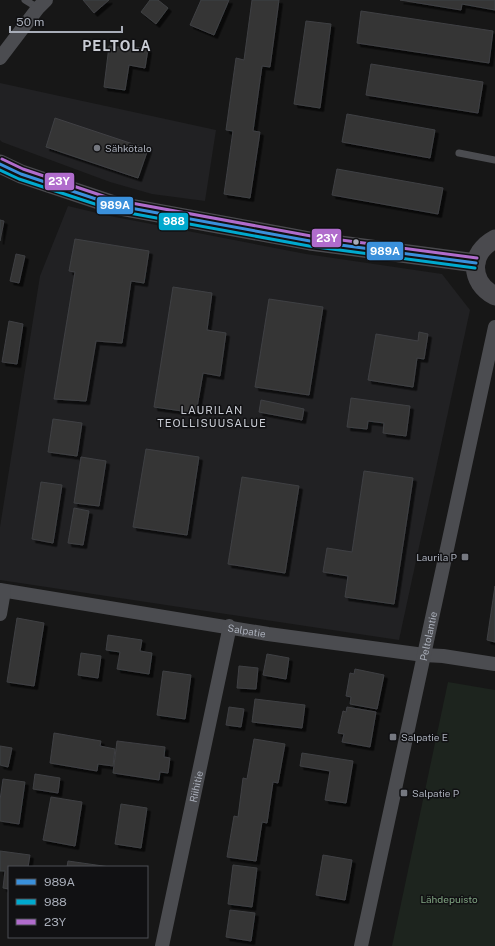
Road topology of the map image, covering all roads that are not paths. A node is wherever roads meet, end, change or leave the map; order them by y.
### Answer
1 (25, 0) edge
2 (42, 4) edge
3 (0, 58) edge
4 (459, 153) dead end
5 (495, 160) edge
6 (0, 164) edge
7 (495, 239) edge
8 (476, 263) junction
9 (495, 296) edge
10 (495, 327) edge
11 (2, 591) edge
12 (0, 614) edge
13 (229, 626) junction
14 (424, 655) junction
15 (495, 664) edge
16 (162, 946) edge
17 (361, 946) edge

1 - 2 lane
2 - 3 street
4 - 5 lane
6 - 8 street
7 - 8 street
8 - 9 street
10 - 14 street, Peltolantie
11 - 12 street
11 - 13 street, Salpatie
13 - 14 street, Salpatie
13 - 16 street, Riihitie
14 - 15 street, Salpatie
14 - 17 street, Peltolantie

